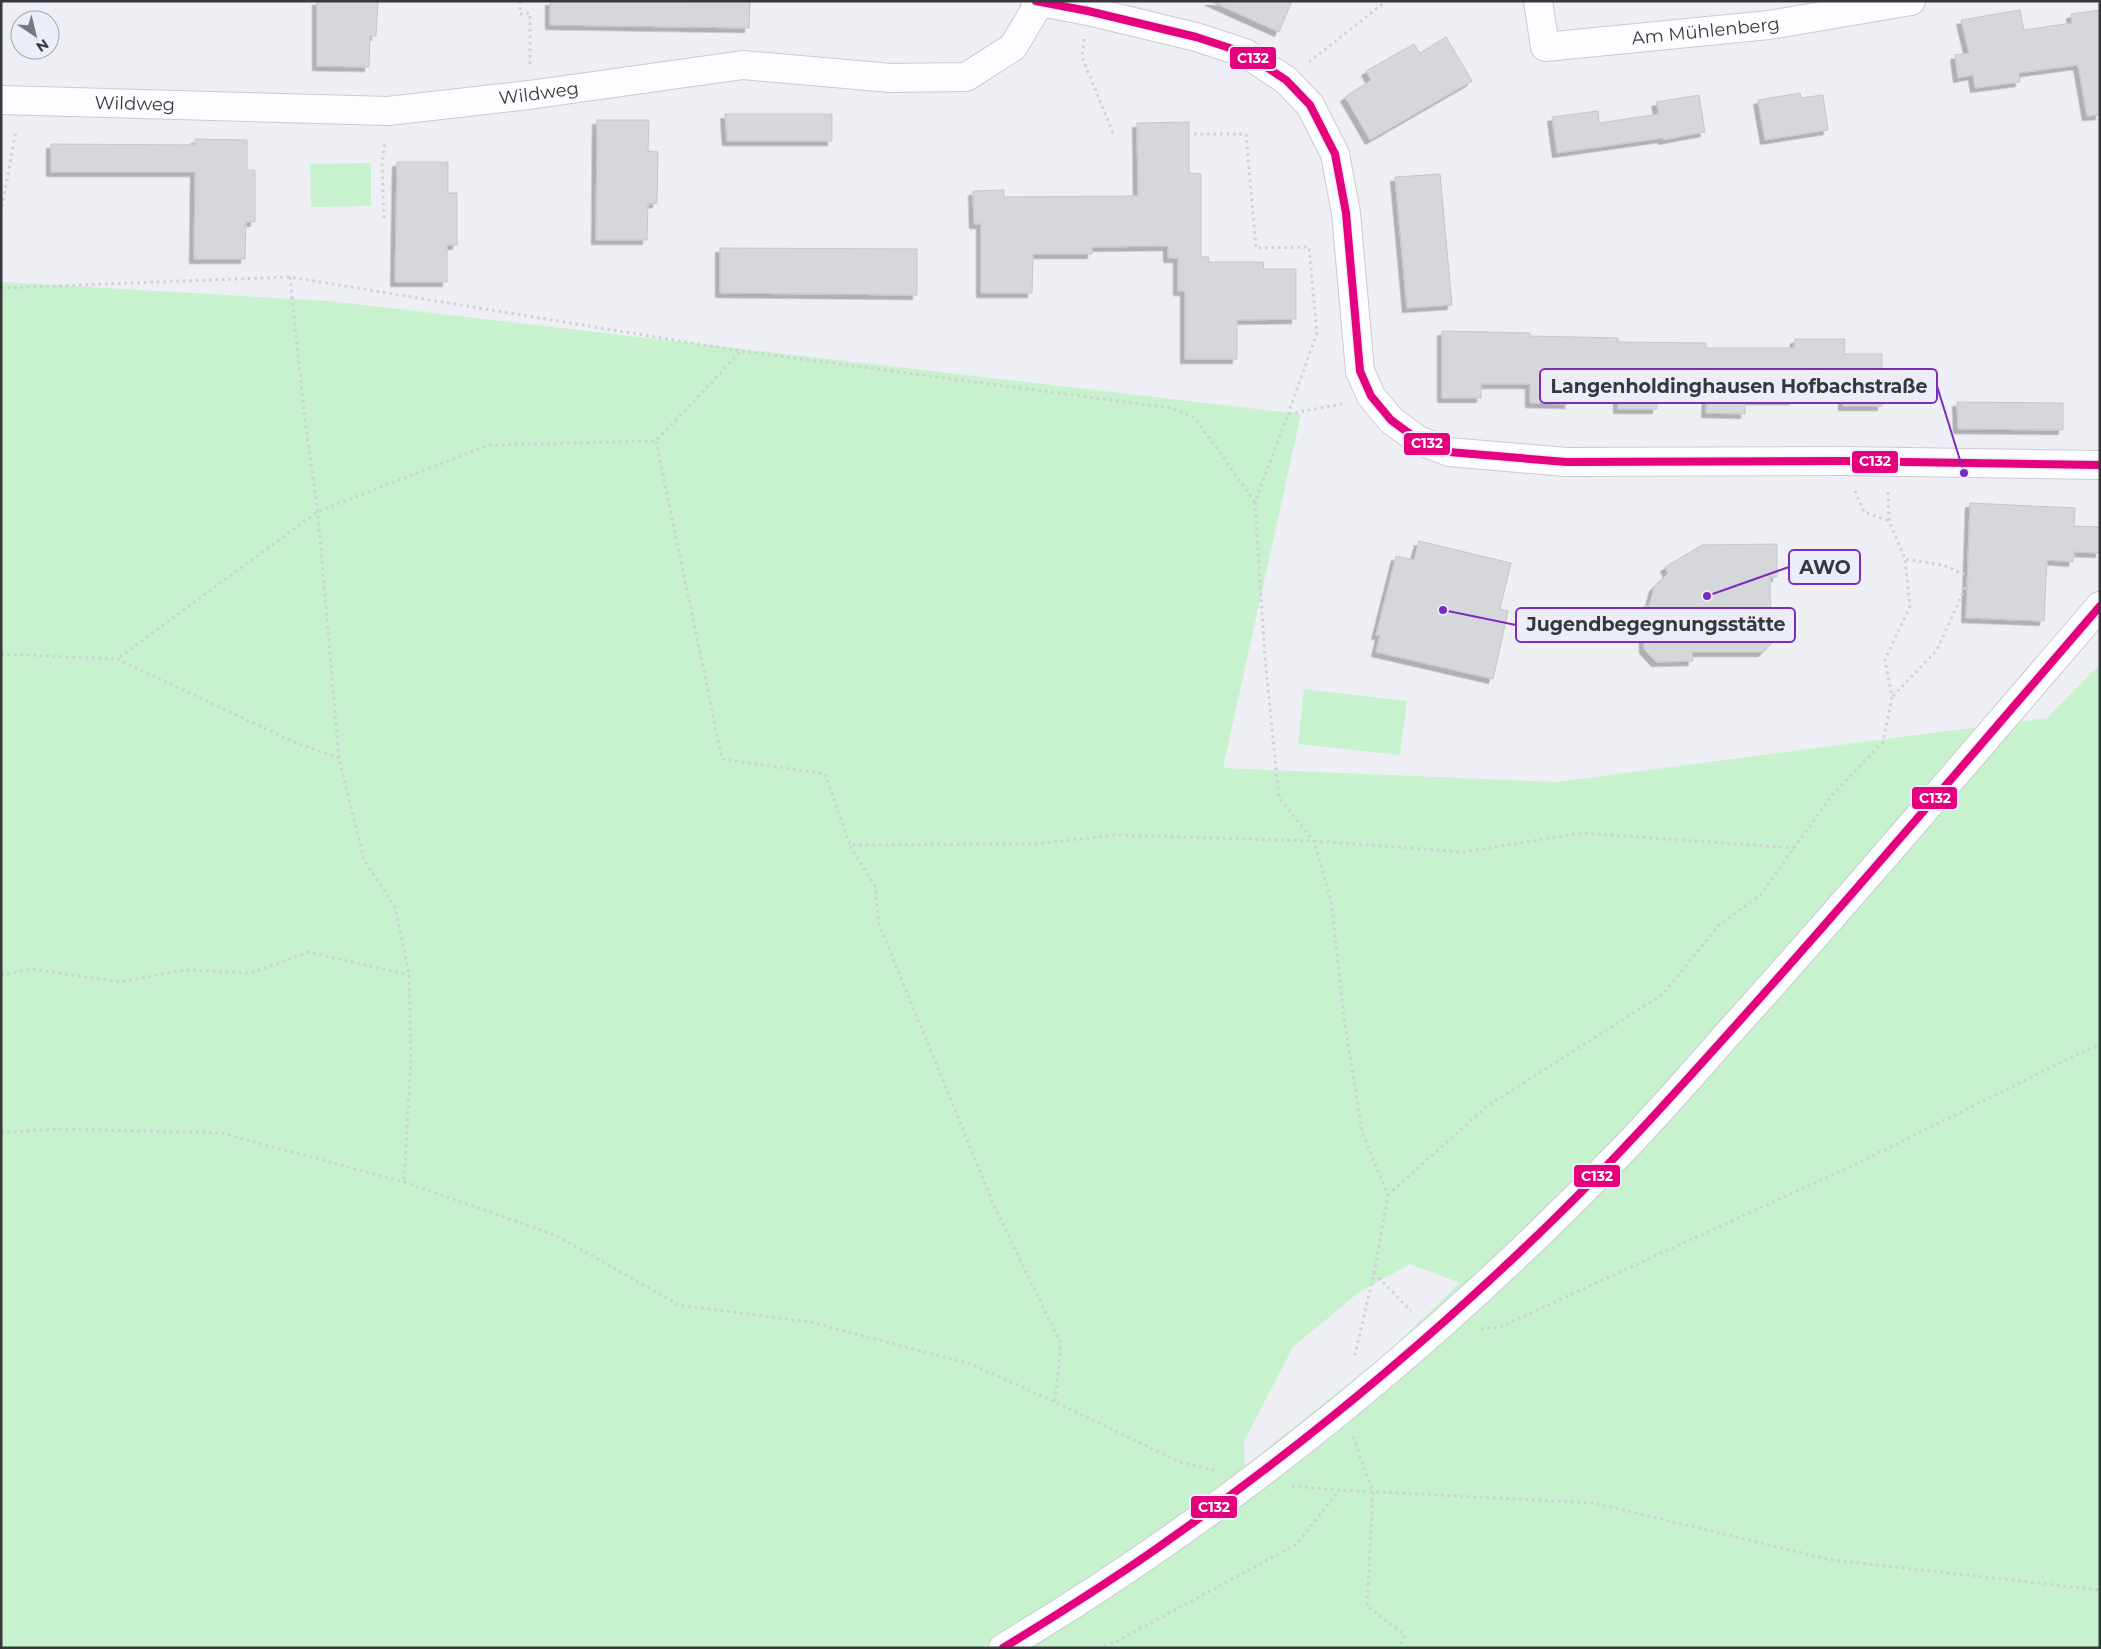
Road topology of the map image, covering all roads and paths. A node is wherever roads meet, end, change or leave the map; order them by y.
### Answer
1 (520, 1) edge
2 (1035, 1) edge
3 (1390, 1) edge
4 (1538, 1) edge
5 (1911, 1) edge
6 (1040, 2) edge
7 (1088, 11) junction
8 (1286, 80) junction
9 (529, 95) junction
10 (11, 100) edge
11 (1113, 133) dead end
12 (1194, 134) dead end
13 (382, 164) dead end
14 (1, 213) edge
15 (384, 218) dead end
16 (290, 277) junction
17 (1, 288) edge
18 (741, 351) junction
19 (1360, 371) junction
20 (1288, 414) junction
21 (656, 441) junction
22 (1842, 461) junction
23 (1887, 462) junction
24 (2100, 465) edge
25 (1255, 502) junction
26 (317, 512) junction
27 (1889, 521) junction
28 (1906, 559) junction
29 (2100, 606) edge
30 (1, 654) edge
31 (117, 659) junction
32 (1892, 697) junction
33 (339, 758) junction
34 (1314, 841) junction
35 (850, 845) junction
36 (1794, 848) junction
37 (1, 974) edge
38 (409, 975) junction
39 (2100, 1045) edge
40 (1, 1133) edge
41 (404, 1182) junction
42 (1388, 1195) junction
43 (1480, 1329) dead end
44 (1432, 1332) junction
45 (1055, 1402) junction
46 (1250, 1482) junction
47 (1339, 1490) junction
48 (1373, 1491) junction
49 (2100, 1590) edge
50 (1003, 1648) edge
51 (1098, 1648) edge
52 (1399, 1648) edge

1 - 9 path
2 - 6 street
3 - 8 path
4 - 5 street, Am Mühlenberg
6 - 7 street
6 - 9 street, Wildweg
7 - 8 street
7 - 11 path
8 - 19 street
9 - 10 street, Wildweg
10 - 14 path
12 - 20 path
13 - 15 path
16 - 17 path
16 - 18 path
16 - 26 path
18 - 21 path
18 - 25 path
19 - 20 path
19 - 22 street
20 - 25 path
21 - 26 path
21 - 35 path
22 - 23 street
22 - 27 path
23 - 24 street
23 - 27 path
25 - 34 path
26 - 31 path
26 - 33 path
27 - 28 path
28 - 32 path
28 - 32 path
29 - 44 street
30 - 31 path
31 - 33 path
32 - 36 path
33 - 38 path
34 - 35 path
34 - 36 path
34 - 42 path
35 - 45 path
36 - 42 path
37 - 38 path
38 - 41 path
39 - 43 path
40 - 41 path
41 - 45 path
42 - 44 path
44 - 46 street
45 - 46 path
46 - 47 path
46 - 50 street
47 - 48 path
47 - 51 path
48 - 49 path
48 - 52 path

